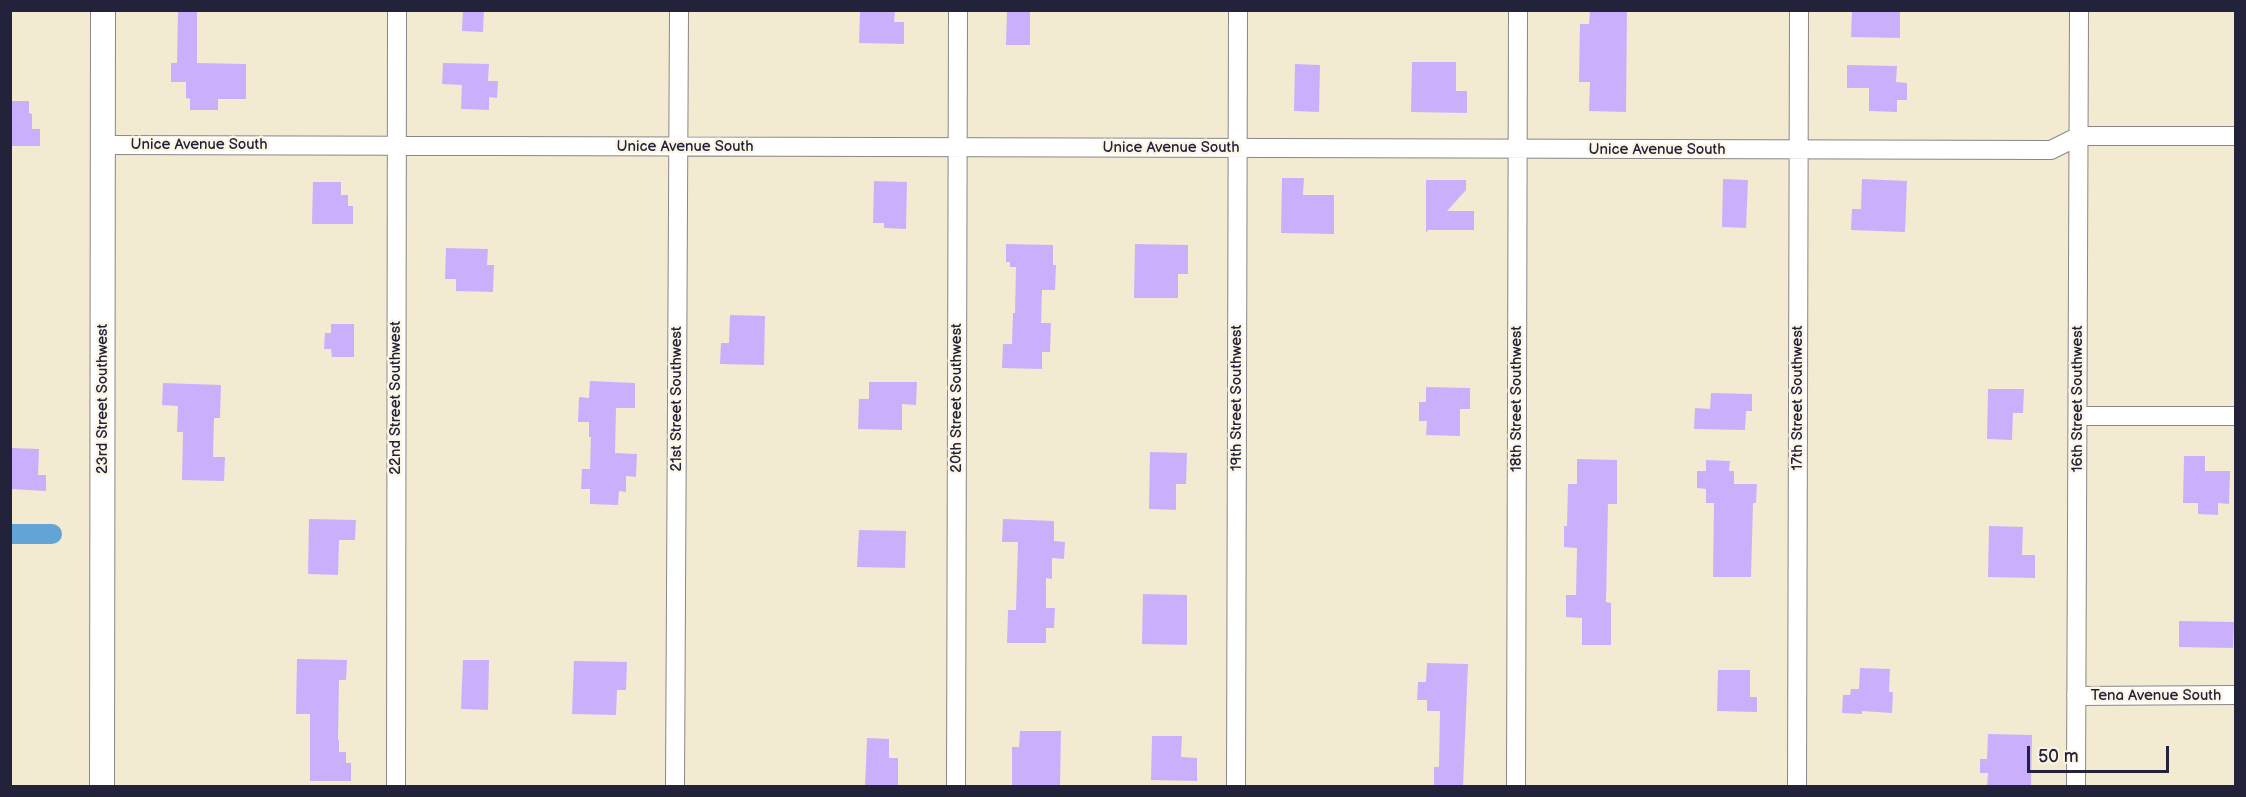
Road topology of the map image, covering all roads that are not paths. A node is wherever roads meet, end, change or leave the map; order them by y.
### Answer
1 (103, 10) edge
2 (397, 10) edge
3 (679, 10) edge
4 (958, 10) edge
5 (1238, 10) edge
6 (1518, 10) edge
7 (1799, 10) edge
8 (2079, 10) edge
9 (2079, 136) junction
10 (2235, 136) edge
11 (103, 145) junction
12 (397, 146) junction
13 (678, 147) junction
14 (957, 147) junction
15 (1237, 148) junction
16 (1518, 149) junction
17 (1799, 150) junction
18 (2078, 416) junction
19 (2235, 416) edge
20 (2235, 695) edge
21 (2076, 696) junction
22 (102, 786) edge
23 (396, 786) edge
24 (675, 786) edge
25 (956, 786) edge
26 (1236, 786) edge
27 (1516, 786) edge
28 (1797, 786) edge
29 (2076, 786) edge

1 - 11 street, 23rd Street Southwest
2 - 12 street, 22nd Street Southwest
3 - 13 street, 21st Street Southwest
4 - 14 street, 20th Street Southwest
5 - 15 street, 19th Street Southwest
6 - 16 street, 18th Street Southwest
7 - 17 street, 17th Street Southwest
8 - 9 street, 16th Street Southwest
9 - 10 street, Unice Avenue South
9 - 17 street, Unice Avenue South
9 - 18 street, 16th Street Southwest
11 - 12 street, Unice Avenue South
11 - 22 street, 23rd Street Southwest
12 - 13 street, Unice Avenue South
12 - 23 street, 22nd Street Southwest
13 - 14 street, Unice Avenue South
13 - 24 street, 21st Street Southwest
14 - 15 street, Unice Avenue South
14 - 25 street, 20th Street Southwest
15 - 16 street, Unice Avenue South
15 - 26 street, 19th Street Southwest
16 - 17 street, Unice Avenue South
16 - 27 street, 18th Street Southwest
17 - 28 street, 17th Street Southwest
18 - 19 street
18 - 21 street, 16th Street Southwest
20 - 21 street, Tena Avenue South
21 - 29 street, 16th Street Southwest

